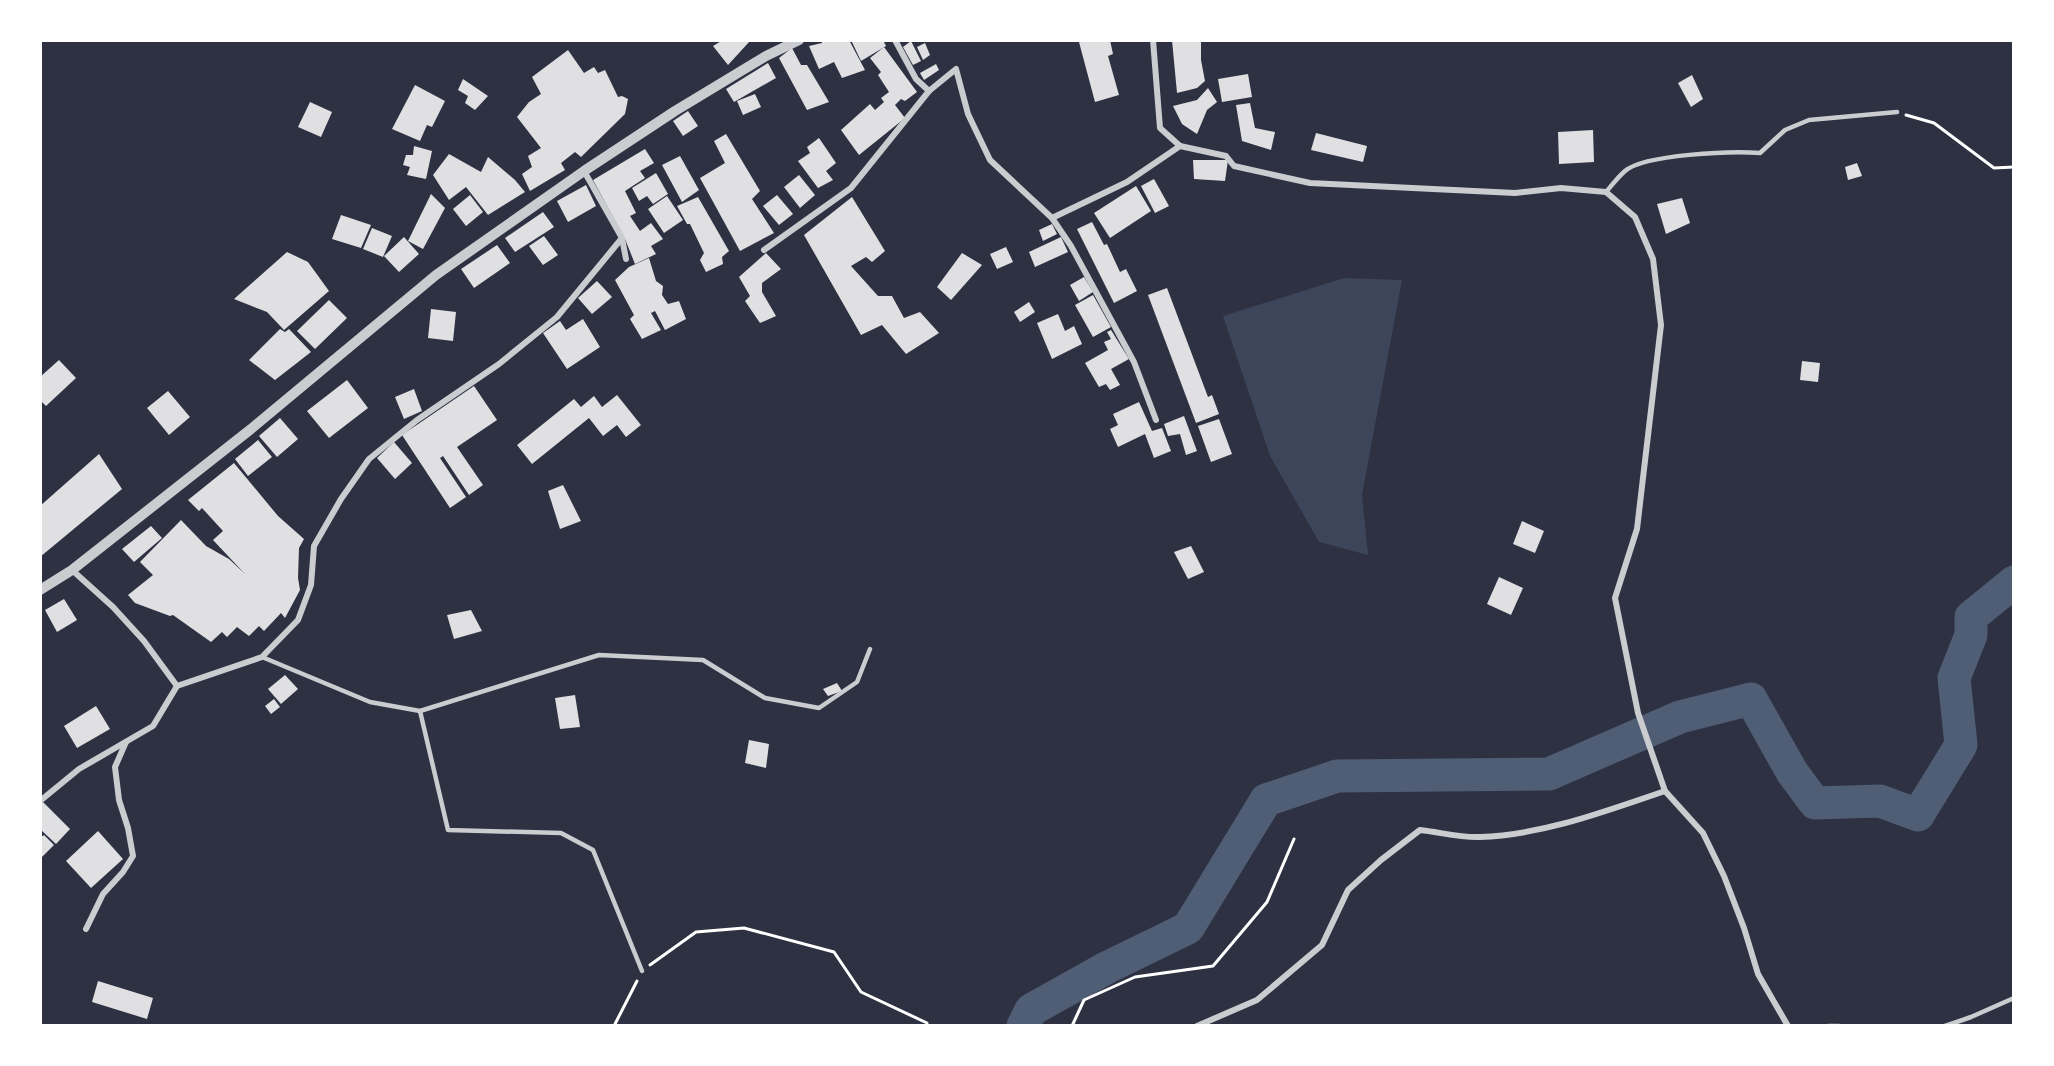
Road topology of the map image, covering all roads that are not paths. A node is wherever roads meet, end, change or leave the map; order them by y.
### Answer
1 (799, 40) edge
2 (896, 40) edge
3 (1153, 40) edge
4 (929, 90) junction
5 (1897, 112) road end
6 (1180, 146) junction
7 (584, 171) junction
8 (1606, 192) junction
9 (1052, 218) junction
10 (621, 238) junction
11 (764, 250) dead end
12 (626, 259) dead end
13 (1156, 420) dead end
14 (72, 570) junction
15 (40, 590) edge
16 (870, 649) dead end
17 (262, 657) junction
18 (177, 686) junction
19 (420, 711) junction
20 (126, 742) junction
21 (1665, 791) junction
22 (40, 801) edge
23 (86, 929) dead end
24 (642, 971) road end
25 (2013, 998) edge
26 (1197, 1026) edge
27 (1788, 1026) edge
28 (1828, 1026) edge
29 (1839, 1026) edge
30 (1945, 1026) edge

1 - 7 street
2 - 4 street
3 - 6 street
4 - 9 street
4 - 11 street
5 - 8 lane
6 - 8 street
6 - 9 street
7 - 10 street
7 - 14 street
8 - 21 street
9 - 13 street
10 - 12 street
10 - 17 street
14 - 15 street
14 - 18 street
16 - 19 lane
17 - 18 street
17 - 19 lane
18 - 20 street
19 - 24 lane
20 - 22 street
20 - 23 street
21 - 26 street
21 - 27 street
25 - 30 lane
28 - 29 lane

